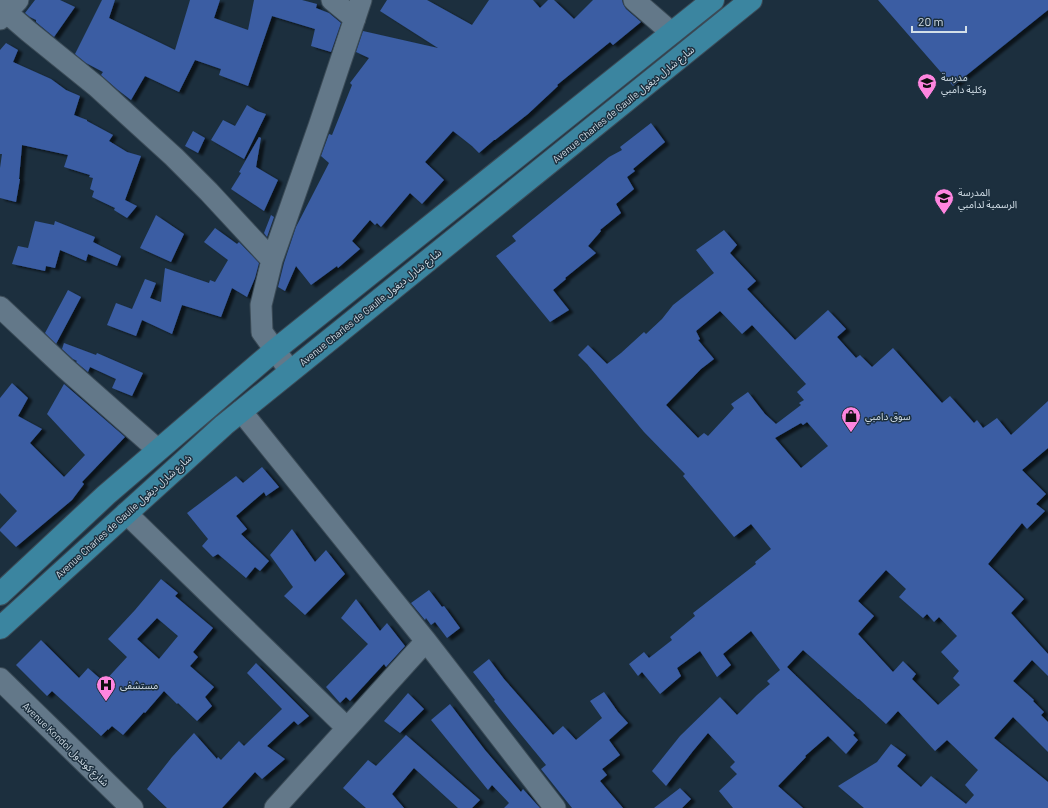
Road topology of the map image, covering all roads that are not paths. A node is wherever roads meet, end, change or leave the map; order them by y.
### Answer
1 (332, 0) edge
2 (634, 0) edge
3 (714, 0) edge
4 (751, 0) edge
5 (358, 9) edge
6 (6, 10) edge
7 (672, 33) junction
8 (515, 158) junction
9 (531, 178) junction
10 (272, 260) junction
11 (0, 307) edge
12 (275, 350) junction
13 (290, 371) junction
14 (241, 411) junction
15 (158, 450) junction
16 (126, 513) junction
17 (0, 594) edge
18 (0, 628) edge
19 (426, 641) junction
20 (0, 680) edge
21 (347, 728) junction
22 (132, 808) edge
23 (276, 808) edge
24 (555, 808) edge

1 - 5 street
2 - 7 street
3 - 7 main road
4 - 9 main road, Avenue Charles de Gaulle شارع شارل ديغول
5 - 10 street
6 - 10 street
7 - 8 main road
8 - 9 main road
8 - 12 main road
9 - 13 main road, Avenue Charles de Gaulle شارع شارل ديغول
10 - 12 street
11 - 15 street
12 - 13 street
12 - 15 main road
13 - 14 main road, Avenue Charles de Gaulle شارع شارل ديغول
14 - 16 main road, Avenue Charles de Gaulle شارع شارل ديغول
14 - 19 street
15 - 17 main road
16 - 18 main road, Avenue Charles de Gaulle شارع شارل ديغول
16 - 21 street
19 - 21 street
19 - 24 street
20 - 22 street, Avenue Kondol شارع كوندول
21 - 23 street

